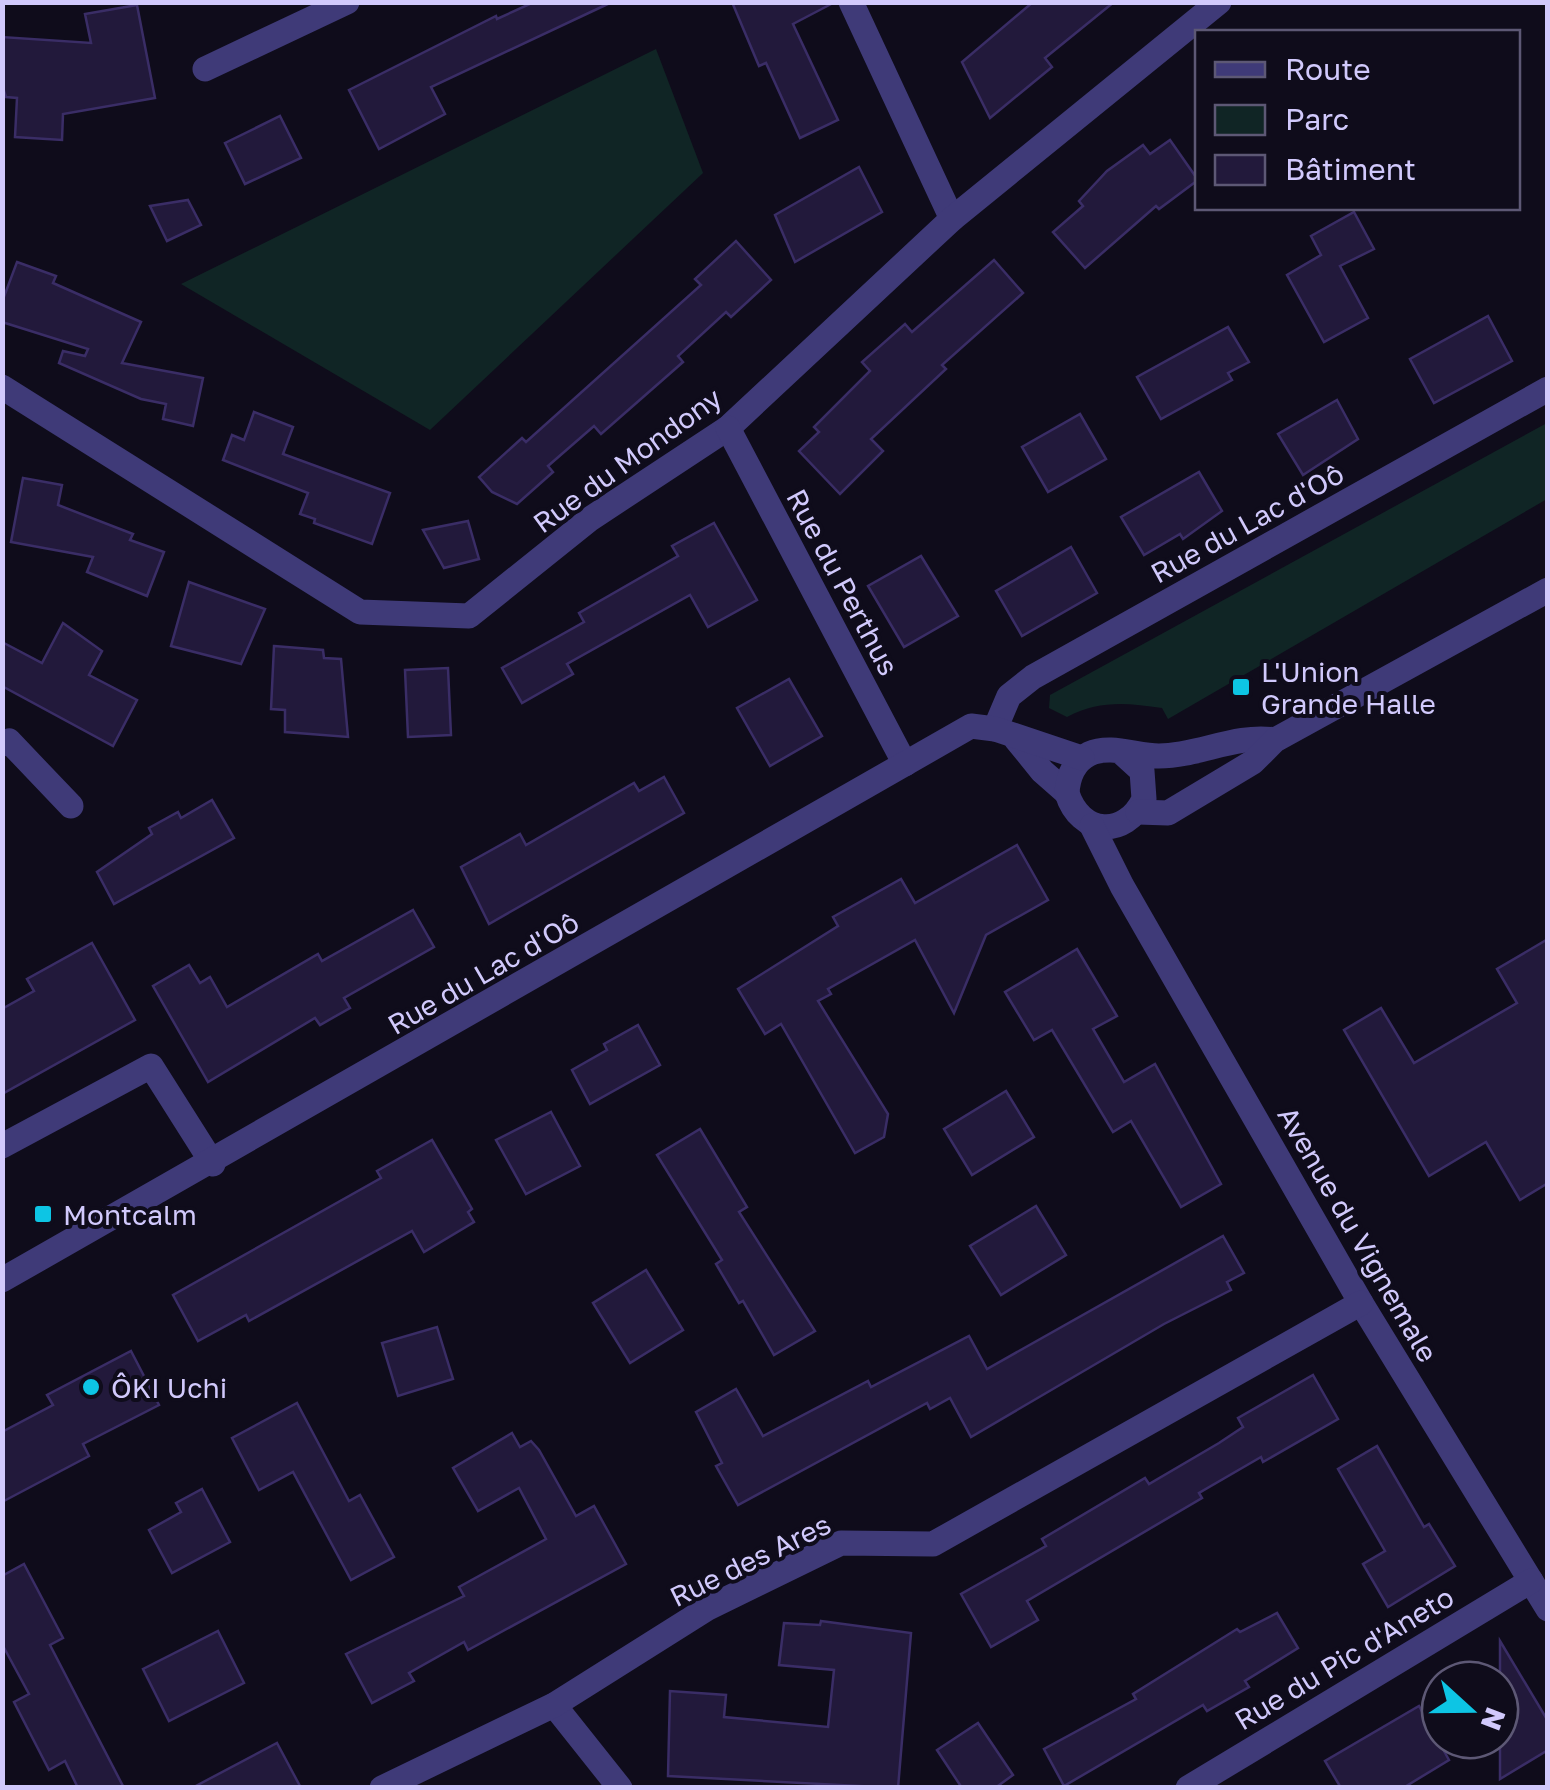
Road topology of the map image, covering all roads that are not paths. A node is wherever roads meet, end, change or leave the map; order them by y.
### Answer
1 (347, 2) edge
2 (851, 2) edge
3 (1219, 2) edge
4 (205, 69) dead end
5 (952, 219) junction
6 (2, 387) edge
7 (1548, 389) edge
8 (728, 428) junction
9 (1548, 590) edge
10 (1006, 734) junction
11 (1275, 740) junction
12 (2, 744) edge
13 (1120, 752) junction
14 (1082, 758) junction
15 (906, 764) junction
16 (1067, 793) junction
17 (72, 806) dead end
18 (1132, 818) junction
19 (1092, 826) junction
20 (1122, 886) junction
21 (2, 1146) edge
22 (213, 1164) junction
23 (2, 1280) edge
24 (1361, 1303) junction
25 (1530, 1581) junction
26 (1548, 1609) edge
27 (554, 1704) junction
28 (382, 1788) edge
29 (620, 1788) edge
30 (1188, 1788) edge

1 - 4 street
2 - 5 street
3 - 5 street, Rue du Mondony
5 - 8 street, Rue du Mondony
6 - 8 street, Rue du Mondony
7 - 10 street, Rue du Lac d'Oô
8 - 15 street, Rue du Perthus
9 - 11 street
10 - 14 street, Rue du Lac d'Oô
10 - 15 street, Rue du Lac d'Oô
10 - 16 street
11 - 13 street
11 - 18 street
12 - 17 street
13 - 14 street
13 - 18 street
14 - 16 street
15 - 22 street, Rue du Lac d'Oô
16 - 19 street
18 - 19 street
18 - 20 street
19 - 20 street, Avenue du Vignemale
20 - 24 street, Avenue du Vignemale
21 - 22 street
22 - 23 street, Rue du Lac d'Oô
24 - 25 street, Avenue du Vignemale
24 - 27 street, Rue des Ares
25 - 26 street, Avenue du Vignemale
25 - 30 street, Rue du Pic d'Aneto
27 - 28 street, Rue des Ares
27 - 29 street

